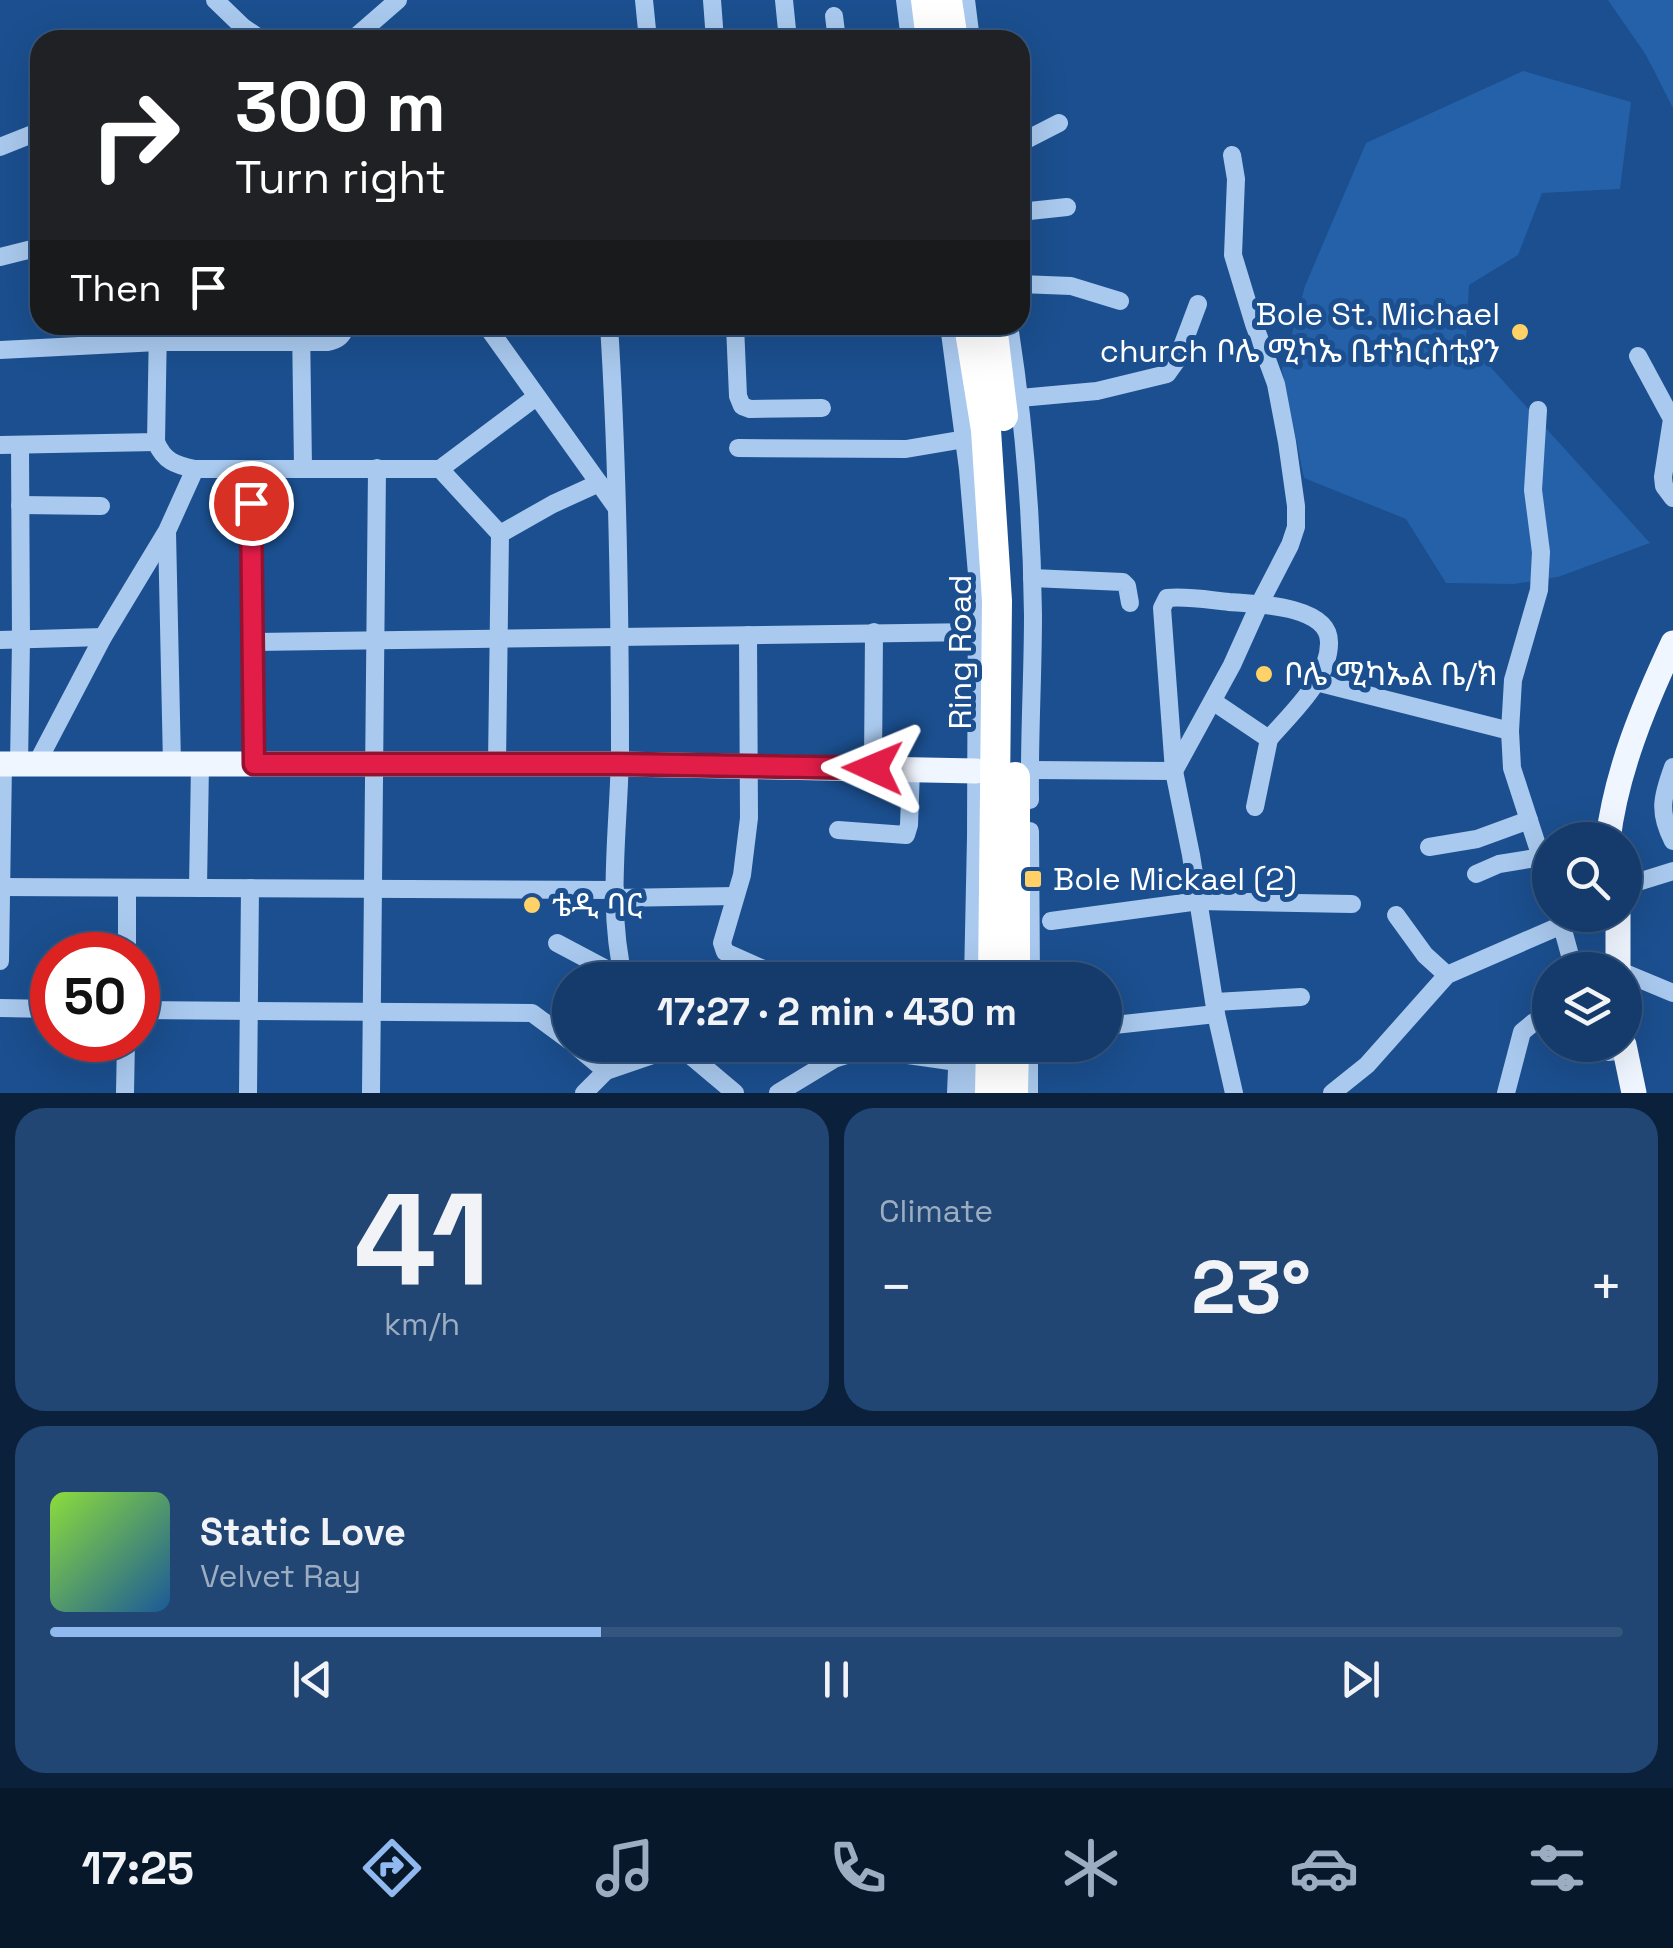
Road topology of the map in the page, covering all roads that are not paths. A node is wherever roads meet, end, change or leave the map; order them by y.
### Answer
1 (215, 0) edge
2 (398, 0) edge
3 (644, 0) edge
4 (712, 0) edge
5 (784, 0) edge
6 (905, 0) edge
7 (926, 0) edge
8 (947, 0) edge
9 (966, 0) edge
10 (834, 16) dead end
11 (247, 30) edge
12 (364, 30) edge
13 (647, 30) edge
14 (714, 30) edge
15 (787, 30) edge
16 (835, 30) edge
17 (909, 30) edge
18 (930, 30) edge
19 (952, 30) edge
20 (970, 30) edge
21 (1059, 122) dead end
22 (30, 135) edge
23 (1030, 137) edge
24 (0, 146) edge
25 (1232, 155) dead end
26 (1067, 207) dead end
27 (1030, 211) edge
28 (30, 249) edge
29 (0, 257) edge
30 (1030, 284) edge
31 (1120, 301) dead end
32 (1198, 304) dead end
33 (148, 335) edge
34 (158, 335) edge
35 (301, 335) edge
36 (306, 335) edge
37 (342, 335) edge
38 (493, 335) edge
39 (610, 335) edge
40 (735, 335) edge
41 (950, 335) edge
42 (971, 335) edge
43 (993, 335) edge
44 (1011, 335) edge
45 (0, 350) edge
46 (1638, 356) dead end
47 (536, 397) junction
48 (1020, 398) junction
49 (822, 408) dead end
50 (1538, 410) dead end
51 (965, 438) junction
52 (156, 442) junction
53 (0, 445) edge
54 (20, 445) junction
55 (738, 448) dead end
56 (302, 468) junction
57 (376, 468) junction
58 (195, 469) junction
59 (251, 469) junction
60 (440, 470) junction
61 (599, 483) junction
62 (1673, 498) edge
63 (20, 506) junction
64 (101, 506) dead end
65 (616, 507) junction
66 (167, 531) junction
67 (500, 534) junction
68 (1032, 578) junction
69 (1130, 603) dead end
70 (1260, 604) junction
71 (874, 632) junction
72 (976, 632) junction
73 (748, 634) junction
74 (103, 637) junction
75 (620, 637) junction
76 (499, 639) junction
77 (0, 640) edge
78 (21, 640) junction
79 (374, 641) junction
80 (252, 642) junction
81 (1673, 643) edge
82 (1316, 682) junction
83 (1673, 682) edge
84 (1214, 702) junction
85 (1510, 732) junction
86 (1269, 739) junction
87 (15, 764) edge
88 (172, 764) junction
89 (200, 764) junction
90 (254, 764) junction
91 (374, 764) junction
92 (496, 764) junction
93 (620, 764) junction
94 (748, 766) junction
95 (873, 768) junction
96 (1673, 768) edge
97 (911, 769) junction
98 (1030, 770) junction
99 (976, 771) junction
100 (1174, 771) junction
101 (1255, 808) dead end
102 (1529, 820) junction
103 (1611, 822) edge
104 (1628, 822) edge
105 (1532, 829) edge
106 (838, 830) dead end
107 (976, 837) junction
108 (1673, 841) edge
109 (1429, 847) dead end
110 (1532, 859) edge
111 (1476, 874) dead end
112 (1669, 875) edge
113 (1642, 881) edge
114 (1, 887) edge
115 (128, 888) junction
116 (198, 888) junction
117 (250, 888) junction
118 (372, 888) junction
119 (615, 894) junction
120 (734, 896) junction
121 (1199, 901) junction
122 (1352, 904) dead end
123 (1396, 915) dead end
124 (1052, 921) dead end
125 (127, 932) edge
126 (1535, 932) edge
127 (1005, 938) junction
128 (557, 943) dead end
129 (0, 961) edge
130 (592, 962) edge
131 (622, 962) edge
132 (748, 962) edge
133 (963, 962) edge
134 (974, 962) edge
135 (998, 962) edge
136 (1011, 962) edge
137 (1031, 962) edge
138 (1447, 974) junction
139 (1642, 980) edge
140 (1673, 993) edge
141 (1301, 997) dead end
142 (0, 1008) edge
143 (1215, 1008) junction
144 (30, 1009) edge
145 (160, 1010) edge
146 (248, 1012) junction
147 (373, 1014) junction
148 (1122, 1023) edge
149 (1532, 1024) edge
150 (552, 1028) edge
151 (126, 1062) edge
152 (595, 1062) edge
153 (631, 1062) edge
154 (698, 1062) edge
155 (829, 1062) edge
156 (958, 1062) edge
157 (972, 1062) edge
158 (991, 1062) edge
159 (1013, 1062) edge
160 (1029, 1062) edge
161 (1610, 1062) edge
162 (1615, 1062) edge
163 (606, 1071) junction
164 (125, 1093) edge
165 (248, 1093) edge
166 (371, 1093) edge
167 (584, 1093) edge
168 (735, 1093) edge
169 (778, 1093) edge
170 (956, 1093) edge
171 (972, 1093) edge
172 (990, 1093) edge
173 (1012, 1093) edge
174 (1028, 1093) edge
175 (1234, 1093) edge
176 (1332, 1093) edge
177 (1506, 1093) edge
178 (1618, 1093) edge
179 (1634, 1093) edge

1 - 11 street
2 - 12 street
3 - 13 street
4 - 14 street
5 - 15 street
6 - 17 street
7 - 18 highway
8 - 19 highway
9 - 20 street
10 - 16 street
21 - 23 street
22 - 24 street
25 - 70 street
26 - 27 street
28 - 29 street
30 - 31 street
32 - 48 street
33 - 45 street
34 - 52 street
35 - 56 street
36 - 37 street
38 - 47 street
39 - 65 street
40 - 49 street
41 - 51 street
42 - 127 highway, Ring Road
43 - 127 highway, Ring Road
44 - 48 street
46 - 62 street
47 - 60 street
47 - 61 street
48 - 68 street
50 - 85 street
51 - 55 street
51 - 72 street
52 - 54 street
52 - 58 street
53 - 54 street
54 - 63 street
56 - 57 street
56 - 59 street
57 - 60 street
57 - 79 street
58 - 59 street
58 - 66 street
59 - 80 street
60 - 67 street
61 - 65 street
61 - 67 street
63 - 64 street
63 - 78 street
65 - 75 street
66 - 74 street
66 - 88 street
67 - 76 street
68 - 69 street
68 - 98 street
70 - 82 street
70 - 84 street
70 - 100 street
71 - 72 street
71 - 73 street
71 - 95 street
72 - 99 street
73 - 75 street
73 - 94 street
74 - 78 street
74 - 87 street
75 - 76 street
75 - 93 street
76 - 79 street
76 - 92 street
77 - 78 street
78 - 87 street
79 - 80 street
79 - 91 street
80 - 90 street
81 - 103 main road
82 - 85 street
82 - 86 street
83 - 104 main road
84 - 86 street
84 - 100 street
85 - 102 street
86 - 101 street
87 - 88 main road
87 - 114 street
88 - 89 main road
89 - 90 main road
89 - 116 street
90 - 91 main road
91 - 92 main road
91 - 118 street
92 - 93 main road
93 - 94 main road
93 - 119 street
94 - 95 main road
94 - 120 street
95 - 97 main road
96 - 108 street
97 - 99 main road
97 - 106 street
98 - 100 street
98 - 137 street
99 - 107 street
100 - 121 street
102 - 105 street
102 - 109 street
107 - 133 street
107 - 134 street
110 - 111 street
112 - 113 street
114 - 115 street
114 - 129 street
115 - 116 street
115 - 125 street
116 - 117 street
117 - 118 street
117 - 146 street
118 - 119 street
118 - 147 street
119 - 120 street
119 - 131 street
120 - 132 street
121 - 122 street
121 - 124 street
121 - 143 street
123 - 138 street
126 - 138 street
127 - 135 highway, Ring Road
127 - 136 highway, Ring Road
128 - 130 street
138 - 176 street
139 - 140 street
141 - 143 street
142 - 144 street
143 - 148 street
143 - 175 street
145 - 146 street
146 - 147 street
146 - 165 street
147 - 150 street
147 - 166 street
149 - 177 street
151 - 164 street
152 - 163 street
153 - 163 street
154 - 168 street
155 - 169 street
156 - 170 street
157 - 171 street
158 - 172 highway
159 - 173 highway
160 - 174 street
161 - 178 main road
162 - 179 main road
163 - 167 street

